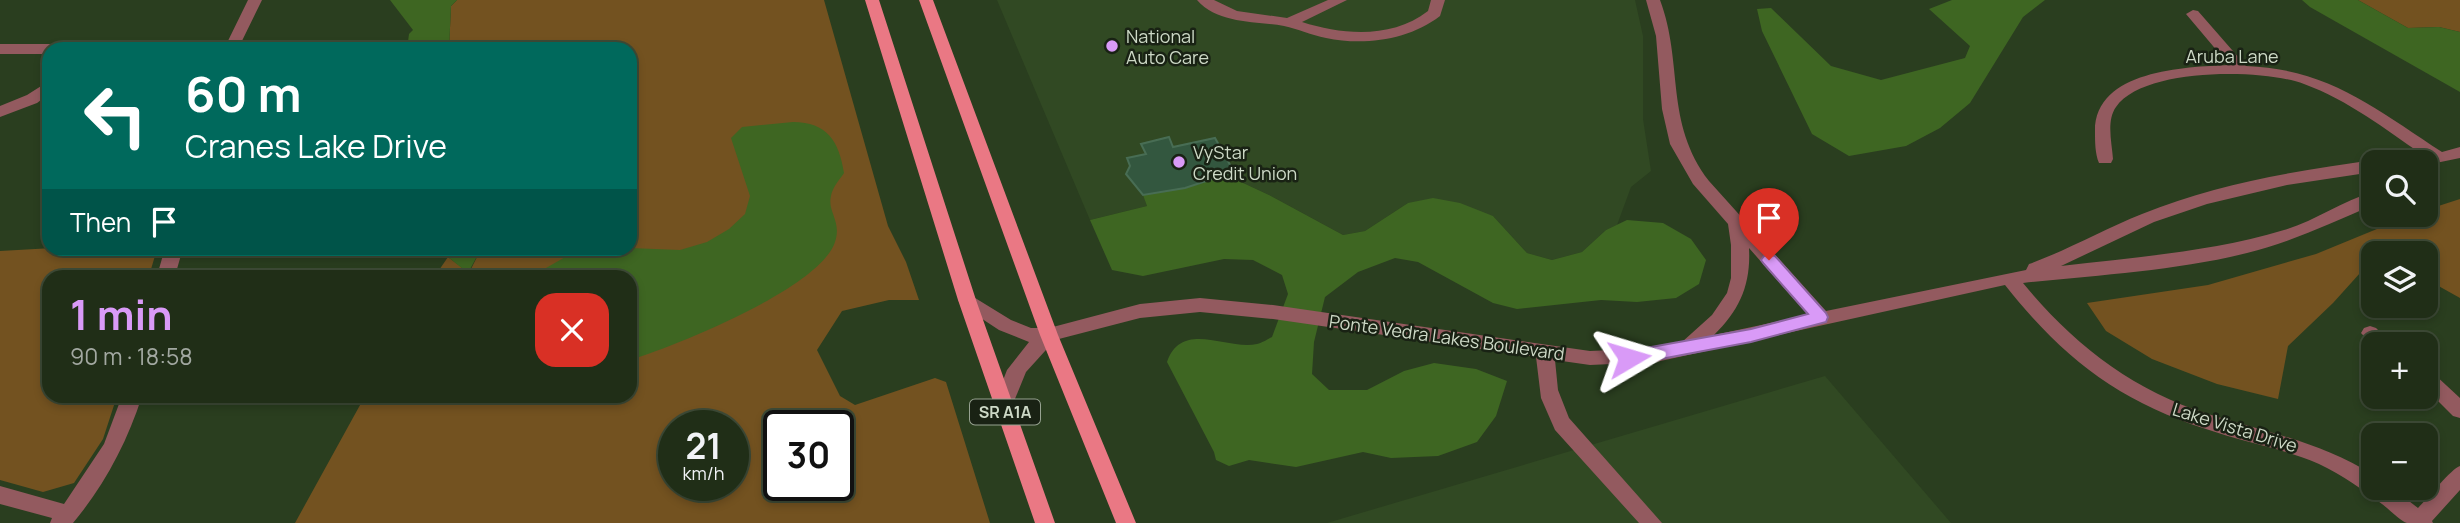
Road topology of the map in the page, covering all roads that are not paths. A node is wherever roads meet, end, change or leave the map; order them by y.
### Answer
1 (255, 0) edge
2 (872, 0) edge
3 (926, 0) edge
4 (1204, 0) edge
5 (1340, 0) edge
6 (1438, 0) edge
7 (1653, 0) edge
8 (2193, 14) dead end
9 (1289, 23) junction
10 (234, 42) edge
11 (42, 49) edge
12 (0, 50) edge
13 (2242, 71) junction
14 (42, 93) edge
15 (0, 112) edge
16 (2460, 152) edge
17 (2440, 158) joint
18 (2105, 159) dead end
19 (2361, 168) edge
20 (2361, 203) edge
21 (1735, 222) junction
22 (2009, 278) junction
23 (967, 300) junction
24 (1820, 317) junction
25 (1049, 335) junction
26 (1681, 349) junction
27 (1545, 352) junction
28 (2438, 389) edge
29 (129, 403) edge
30 (1003, 406) junction
31 (2460, 410) edge
32 (2460, 474) edge
33 (2361, 479) edge
34 (0, 495) edge
35 (2391, 500) edge
36 (64, 518) edge
37 (2420, 522) edge
38 (1045, 523) edge
39 (1125, 523) edge
40 (1652, 523) edge

1 - 10 street
2 - 23 main road, SR A1A
3 - 25 main road
4 - 9 street
5 - 9 street
6 - 9 street
7 - 21 street
8 - 13 street
11 - 12 street
13 - 17 street, Aruba Lane
13 - 18 street, Aruba Lane
14 - 15 street
16 - 17 street
19 - 22 street, Ponte Vedra Lakes Boulevard
20 - 22 street, Ponte Vedra Lakes Boulevard
21 - 24 street
21 - 26 street
22 - 24 street, Ponte Vedra Lakes Boulevard
22 - 33 street, Lake Vista Drive
23 - 25 street, Ponte Vedra Lakes Boulevard
23 - 30 main road, SR A1A
24 - 26 street, Ponte Vedra Lakes Boulevard
25 - 27 street, Ponte Vedra Lakes Boulevard
25 - 30 street, Ponte Vedra Lakes Boulevard
25 - 39 main road
26 - 27 street, Ponte Vedra Lakes Boulevard
27 - 40 street
28 - 31 street
29 - 36 street
30 - 38 main road, SR A1A
32 - 37 street
34 - 36 street
35 - 37 street, Lake Vista Drive

